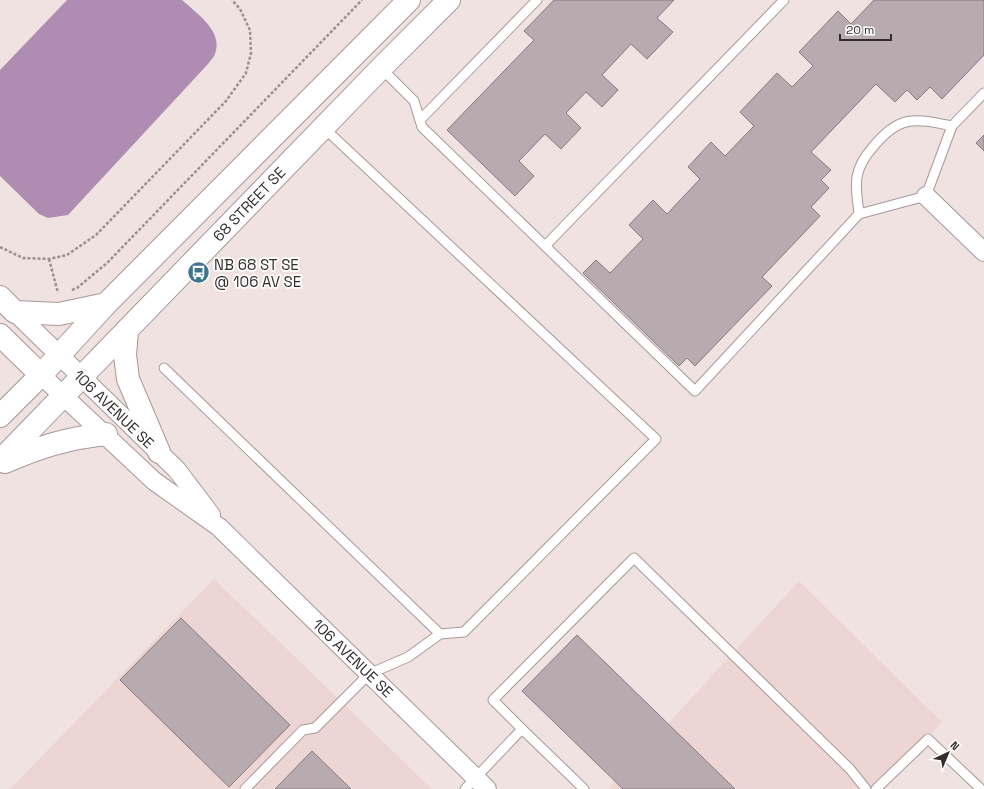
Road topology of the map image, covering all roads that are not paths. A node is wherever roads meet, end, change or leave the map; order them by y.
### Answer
1 (409, 0) edge
2 (449, 0) edge
3 (537, 0) edge
4 (784, 0) edge
5 (381, 68) junction
6 (984, 93) edge
7 (420, 120) junction
8 (952, 126) junction
9 (323, 128) junction
10 (926, 196) junction
11 (859, 214) junction
12 (545, 246) junction
13 (984, 252) edge
14 (8, 304) edge
15 (106, 304) junction
16 (127, 330) junction
17 (0, 335) edge
18 (59, 356) junction
19 (164, 368) dead end
20 (42, 374) junction
21 (81, 377) junction
22 (0, 391) edge
23 (64, 394) junction
24 (2, 414) edge
25 (106, 434) junction
26 (159, 452) junction
27 (0, 463) edge
28 (219, 527) junction
29 (440, 634) junction
30 (369, 674) junction
31 (522, 729) junction
32 (476, 785) edge
33 (245, 789) edge
34 (584, 789) edge
35 (866, 789) edge
36 (876, 789) edge
37 (981, 789) edge

1 - 15 street, 68 STREET SE
2 - 5 street, 68 STREET SE
3 - 7 lane
4 - 12 lane
5 - 7 lane
5 - 9 street, 68 STREET SE
6 - 8 lane
7 - 12 lane
8 - 10 lane
8 - 11 lane
9 - 16 street, 68 STREET SE
9 - 29 lane
10 - 11 lane
10 - 13 street
11 - 12 lane
14 - 15 street
14 - 18 street, 106 AVENUE SE
15 - 18 street, 68 STREET SE
16 - 21 street, 68 STREET SE
16 - 26 street
17 - 20 street, 106 AVENUE SE
18 - 20 street, 68 STREET SE
18 - 21 street, 106 AVENUE SE
19 - 29 lane
20 - 23 street, 106 AVENUE SE
20 - 24 street, 68 STREET SE
21 - 23 street, 68 STREET SE
21 - 26 street, 106 AVENUE SE
22 - 24 street
23 - 25 street, 106 AVENUE SE
23 - 27 street, 68 STREET SE
25 - 27 street
25 - 28 street, 106 AVENUE SE
26 - 28 street, 106 AVENUE SE
28 - 30 street, 106 AVENUE SE
29 - 30 lane
30 - 32 street, 106 AVENUE SE
30 - 33 lane
31 - 32 lane
31 - 34 lane
31 - 35 lane
36 - 37 lane

